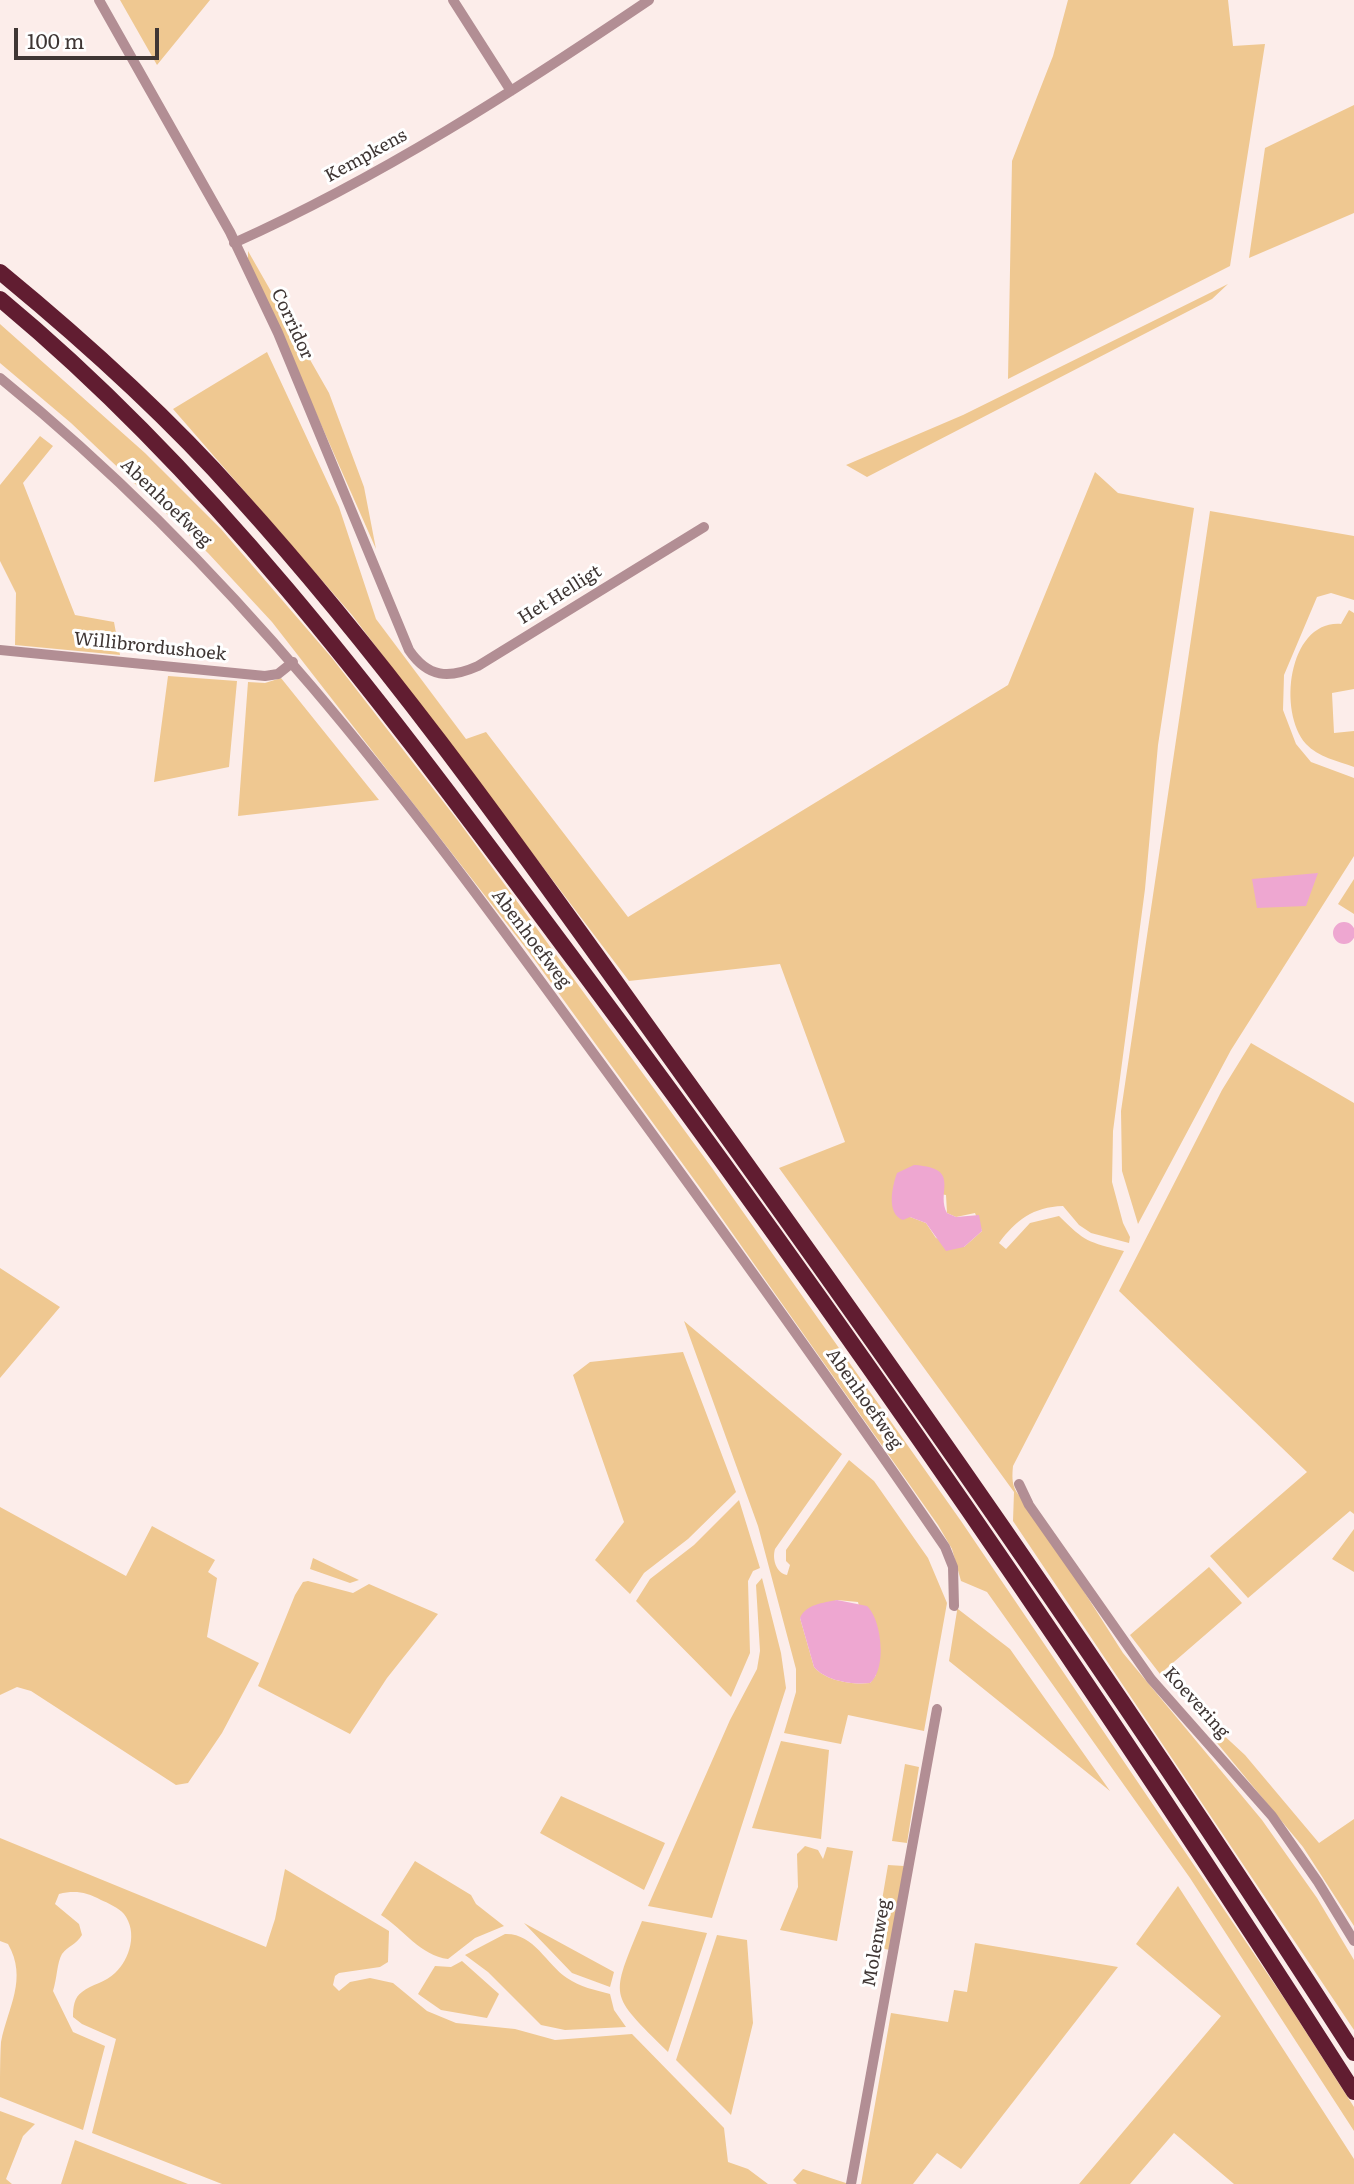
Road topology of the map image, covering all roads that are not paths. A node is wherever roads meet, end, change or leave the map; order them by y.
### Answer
1 (99, 0) edge
2 (453, 0) edge
3 (649, 0) edge
4 (511, 91) junction
5 (234, 243) junction
6 (0, 272) edge
7 (0, 299) edge
8 (0, 378) edge
9 (704, 527) dead end
10 (0, 650) edge
11 (293, 662) junction
12 (429, 671) joint
13 (1019, 1484) dead end
14 (954, 1606) dead end
15 (937, 1709) dead end
16 (1354, 1941) edge
17 (1354, 2053) edge
18 (1354, 2092) edge
19 (851, 2184) edge

1 - 5 street, Corridor
2 - 4 street
3 - 4 street, Kempkens
4 - 5 street, Kempkens
5 - 12 street, Corridor
6 - 17 highway
7 - 18 highway
8 - 11 street, Abenhoefweg
9 - 12 street, Het Helligt
10 - 11 street, Willibrordushoek
11 - 14 street, Abenhoefweg
13 - 16 street, Koevering
15 - 19 street, Molenweg

